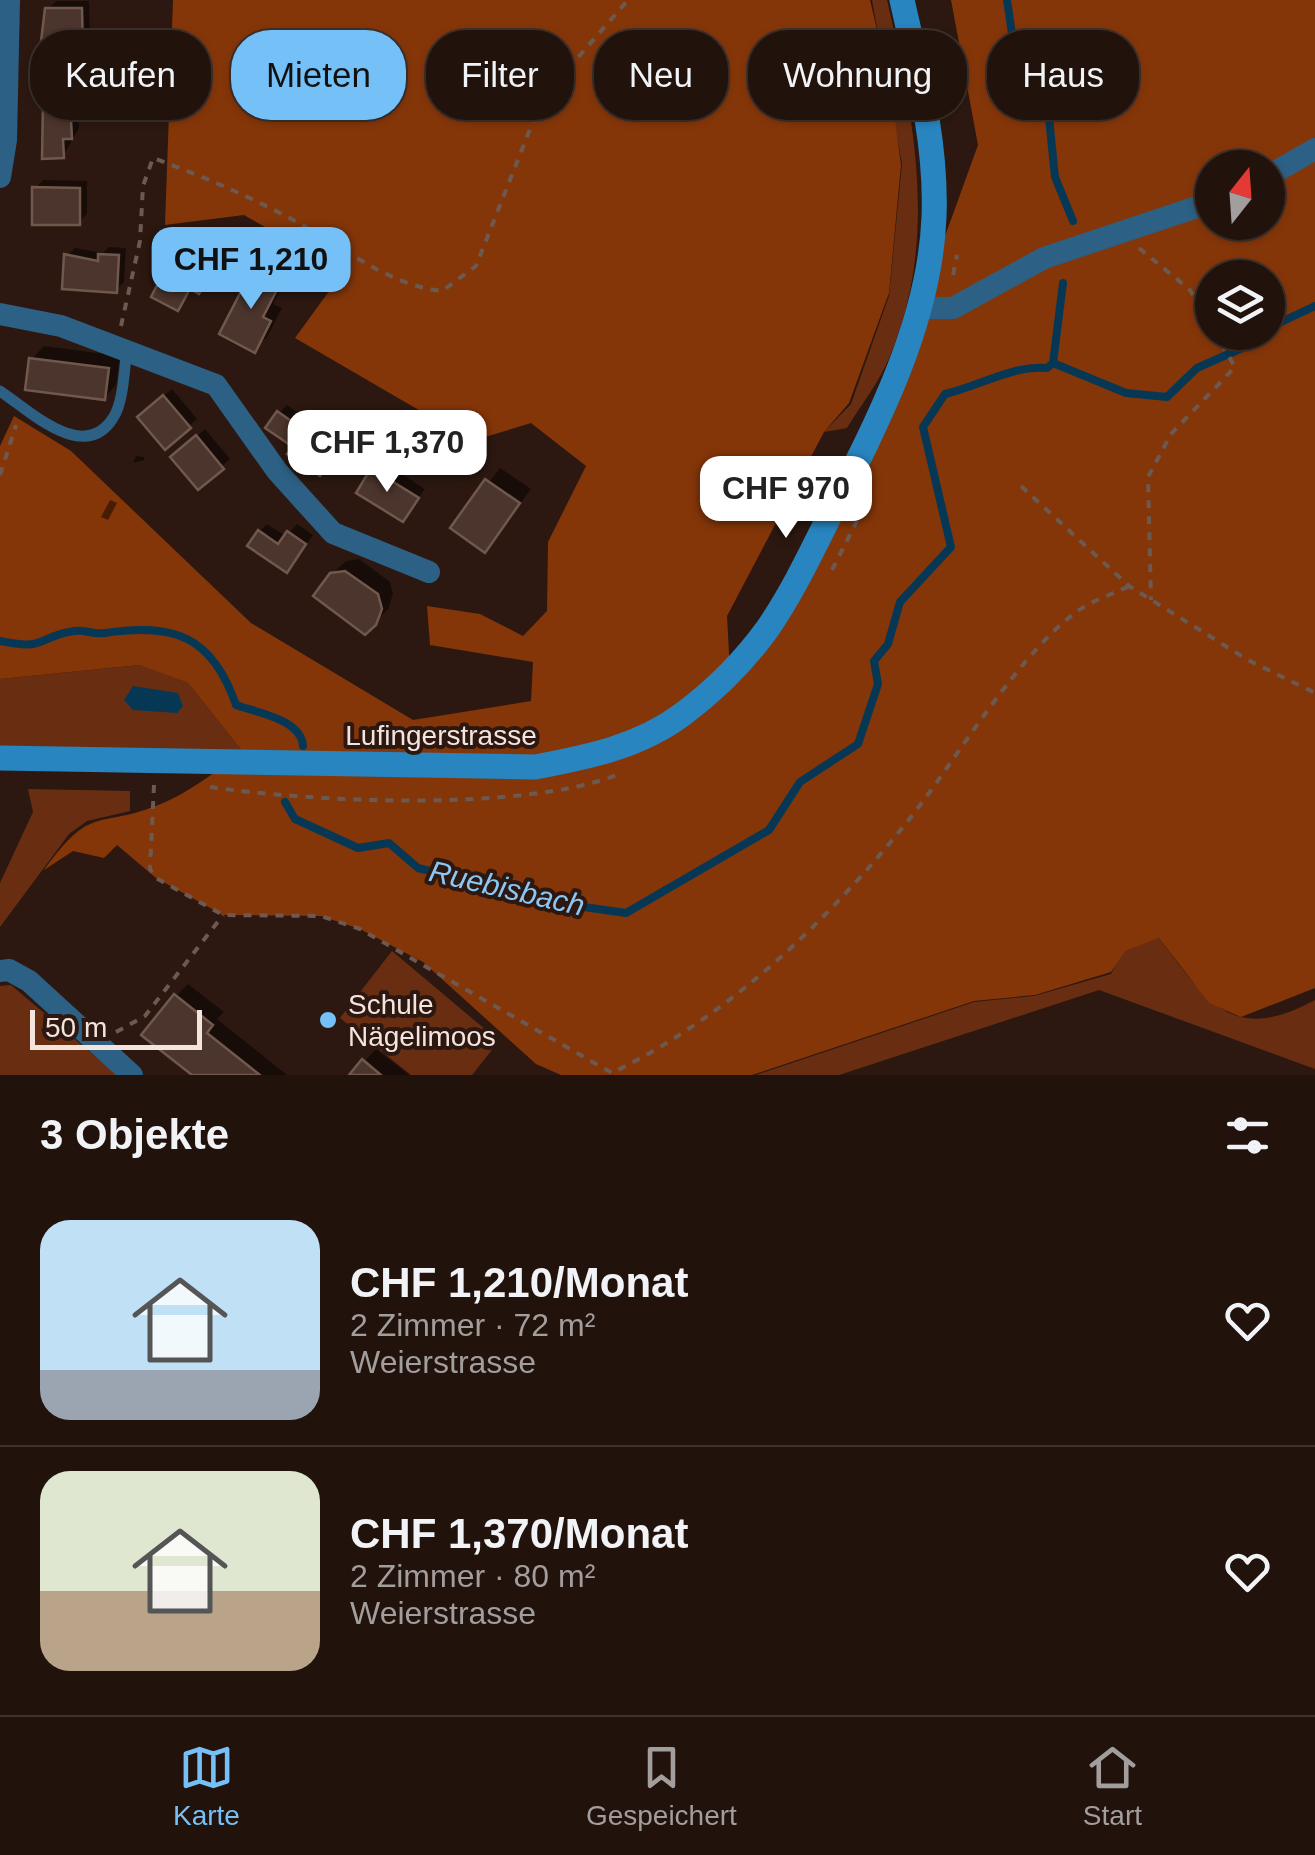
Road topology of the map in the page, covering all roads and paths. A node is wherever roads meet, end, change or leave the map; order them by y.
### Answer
1 (9, 0) edge
2 (628, 0) edge
3 (902, 0) edge
4 (1315, 150) edge
5 (1285, 167) edge
6 (0, 177) edge
7 (1195, 208) edge
8 (1124, 235) junction
9 (957, 248) dead end
10 (932, 309) junction
11 (0, 314) edge
12 (122, 347) junction
13 (0, 391) edge
14 (22, 406) junction
15 (0, 475) edge
16 (1021, 486) dead end
17 (870, 492) dead end
18 (429, 572) dead end
19 (826, 580) dead end
20 (1129, 586) junction
21 (1152, 600) junction
22 (1315, 693) edge
23 (0, 758) edge
24 (620, 774) dead end
25 (154, 785) dead end
26 (208, 787) dead end
27 (223, 915) junction
28 (0, 970) edge
29 (97, 1043) junction
30 (132, 1075) edge

1 - 6 street
2 - 12 path
3 - 10 main road, Lufingerstrasse
4 - 5 street
7 - 8 street
8 - 10 street
8 - 21 path
9 - 10 path
10 - 23 main road, Lufingerstrasse
11 - 12 street
12 - 14 lane
12 - 18 street
13 - 14 lane
14 - 15 path
16 - 20 path
17 - 19 path
20 - 21 path
20 - 27 path
21 - 22 path
24 - 26 path
25 - 27 path
27 - 29 path
28 - 29 street
29 - 30 street

